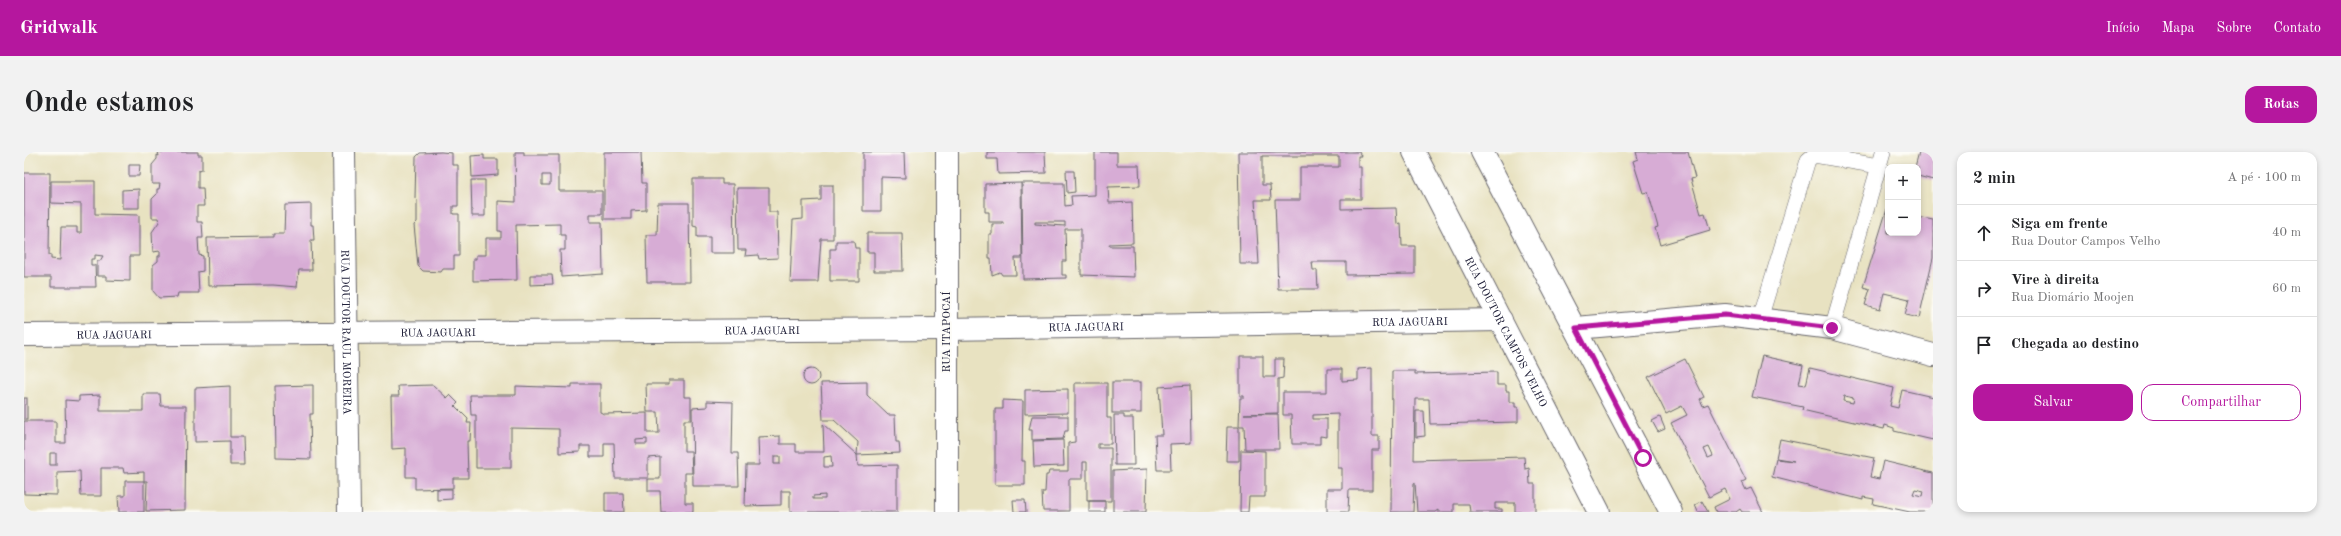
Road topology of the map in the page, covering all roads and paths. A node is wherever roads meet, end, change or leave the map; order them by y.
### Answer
1 (344, 152) edge
2 (947, 152) edge
3 (1414, 152) edge
4 (1482, 152) edge
5 (1881, 159) edge
6 (1760, 319) junction
7 (1501, 320) junction
8 (1576, 328) junction
9 (1832, 328) junction
10 (946, 329) junction
11 (347, 332) junction
12 (24, 335) edge
13 (1932, 352) edge
14 (349, 512) edge
15 (947, 512) edge
16 (1599, 512) edge
17 (1671, 512) edge

1 - 11 street, RUA DOUTOR RAUL MOREIRA
2 - 10 street, RUA ITAPOCAÍ
3 - 7 street, RUA DOUTOR CAMPOS VELHO
4 - 8 street
5 - 6 lane
5 - 9 lane
6 - 8 street
6 - 9 street
7 - 10 street, RUA JAGUARI
7 - 16 street, RUA DOUTOR CAMPOS VELHO
8 - 17 street
9 - 13 street
10 - 11 street, RUA JAGUARI
10 - 15 street, RUA ITAPOCAÍ
11 - 12 street, RUA JAGUARI
11 - 14 street, RUA DOUTOR RAUL MOREIRA

